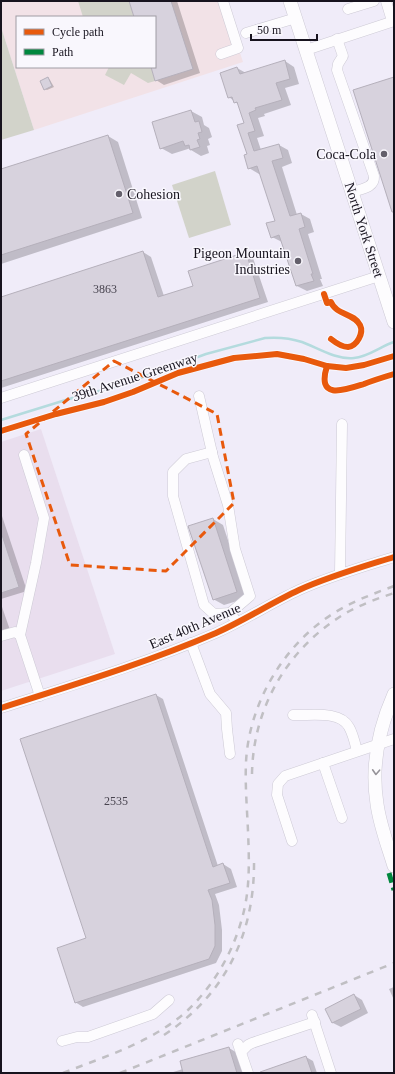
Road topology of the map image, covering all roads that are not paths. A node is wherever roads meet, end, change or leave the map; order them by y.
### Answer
1 (223, 1) edge
2 (290, 1) edge
3 (374, 1) edge
4 (386, 1) edge
5 (348, 9) dead end
6 (296, 18) junction
7 (393, 21) edge
8 (246, 34) dead end
9 (337, 39) junction
10 (306, 50) junction
11 (221, 54) dead end
12 (352, 192) junction
13 (379, 276) junction
14 (391, 300) edge
15 (394, 322) edge
16 (198, 396) dead end
17 (1, 398) edge
18 (342, 424) dead end
19 (212, 452) junction
20 (24, 455) dead end
21 (394, 557) edge
22 (340, 574) junction
23 (230, 613) junction
24 (237, 623) junction
25 (20, 635) junction
26 (1, 636) edge
27 (191, 643) junction
28 (394, 694) edge
29 (40, 696) junction
30 (1, 708) edge
31 (293, 715) dead end
32 (394, 739) edge
33 (379, 744) junction
34 (357, 751) junction
35 (230, 754) dead end
36 (323, 762) junction
37 (342, 818) dead end
38 (292, 841) dead end
39 (394, 866) edge
40 (169, 1000) dead end
41 (62, 1041) dead end
42 (248, 1073) edge
43 (331, 1073) edge

1 - 11 street
2 - 6 main road, North York Street
3 - 5 street
4 - 7 street
6 - 8 street
6 - 10 main road, North York Street
7 - 9 street
9 - 10 street
9 - 12 street
10 - 12 main road, North York Street
12 - 13 main road, North York Street
13 - 14 main road, North York Street
13 - 17 street
14 - 15 main road, North York Street
16 - 19 street
18 - 22 street
19 - 23 street
19 - 23 street
20 - 25 street
21 - 22 street, East 40th Avenue
22 - 24 street, East 40th Avenue
23 - 24 street
24 - 27 street, East 40th Avenue
25 - 26 street
25 - 29 street
27 - 29 street, East 40th Avenue
27 - 35 street
28 - 33 main road
29 - 30 street, East 40th Avenue
31 - 34 street
32 - 33 street
33 - 34 street
33 -> 39 main road
34 - 36 street
36 - 37 street
36 - 38 street
40 - 41 street
42 - 43 street

